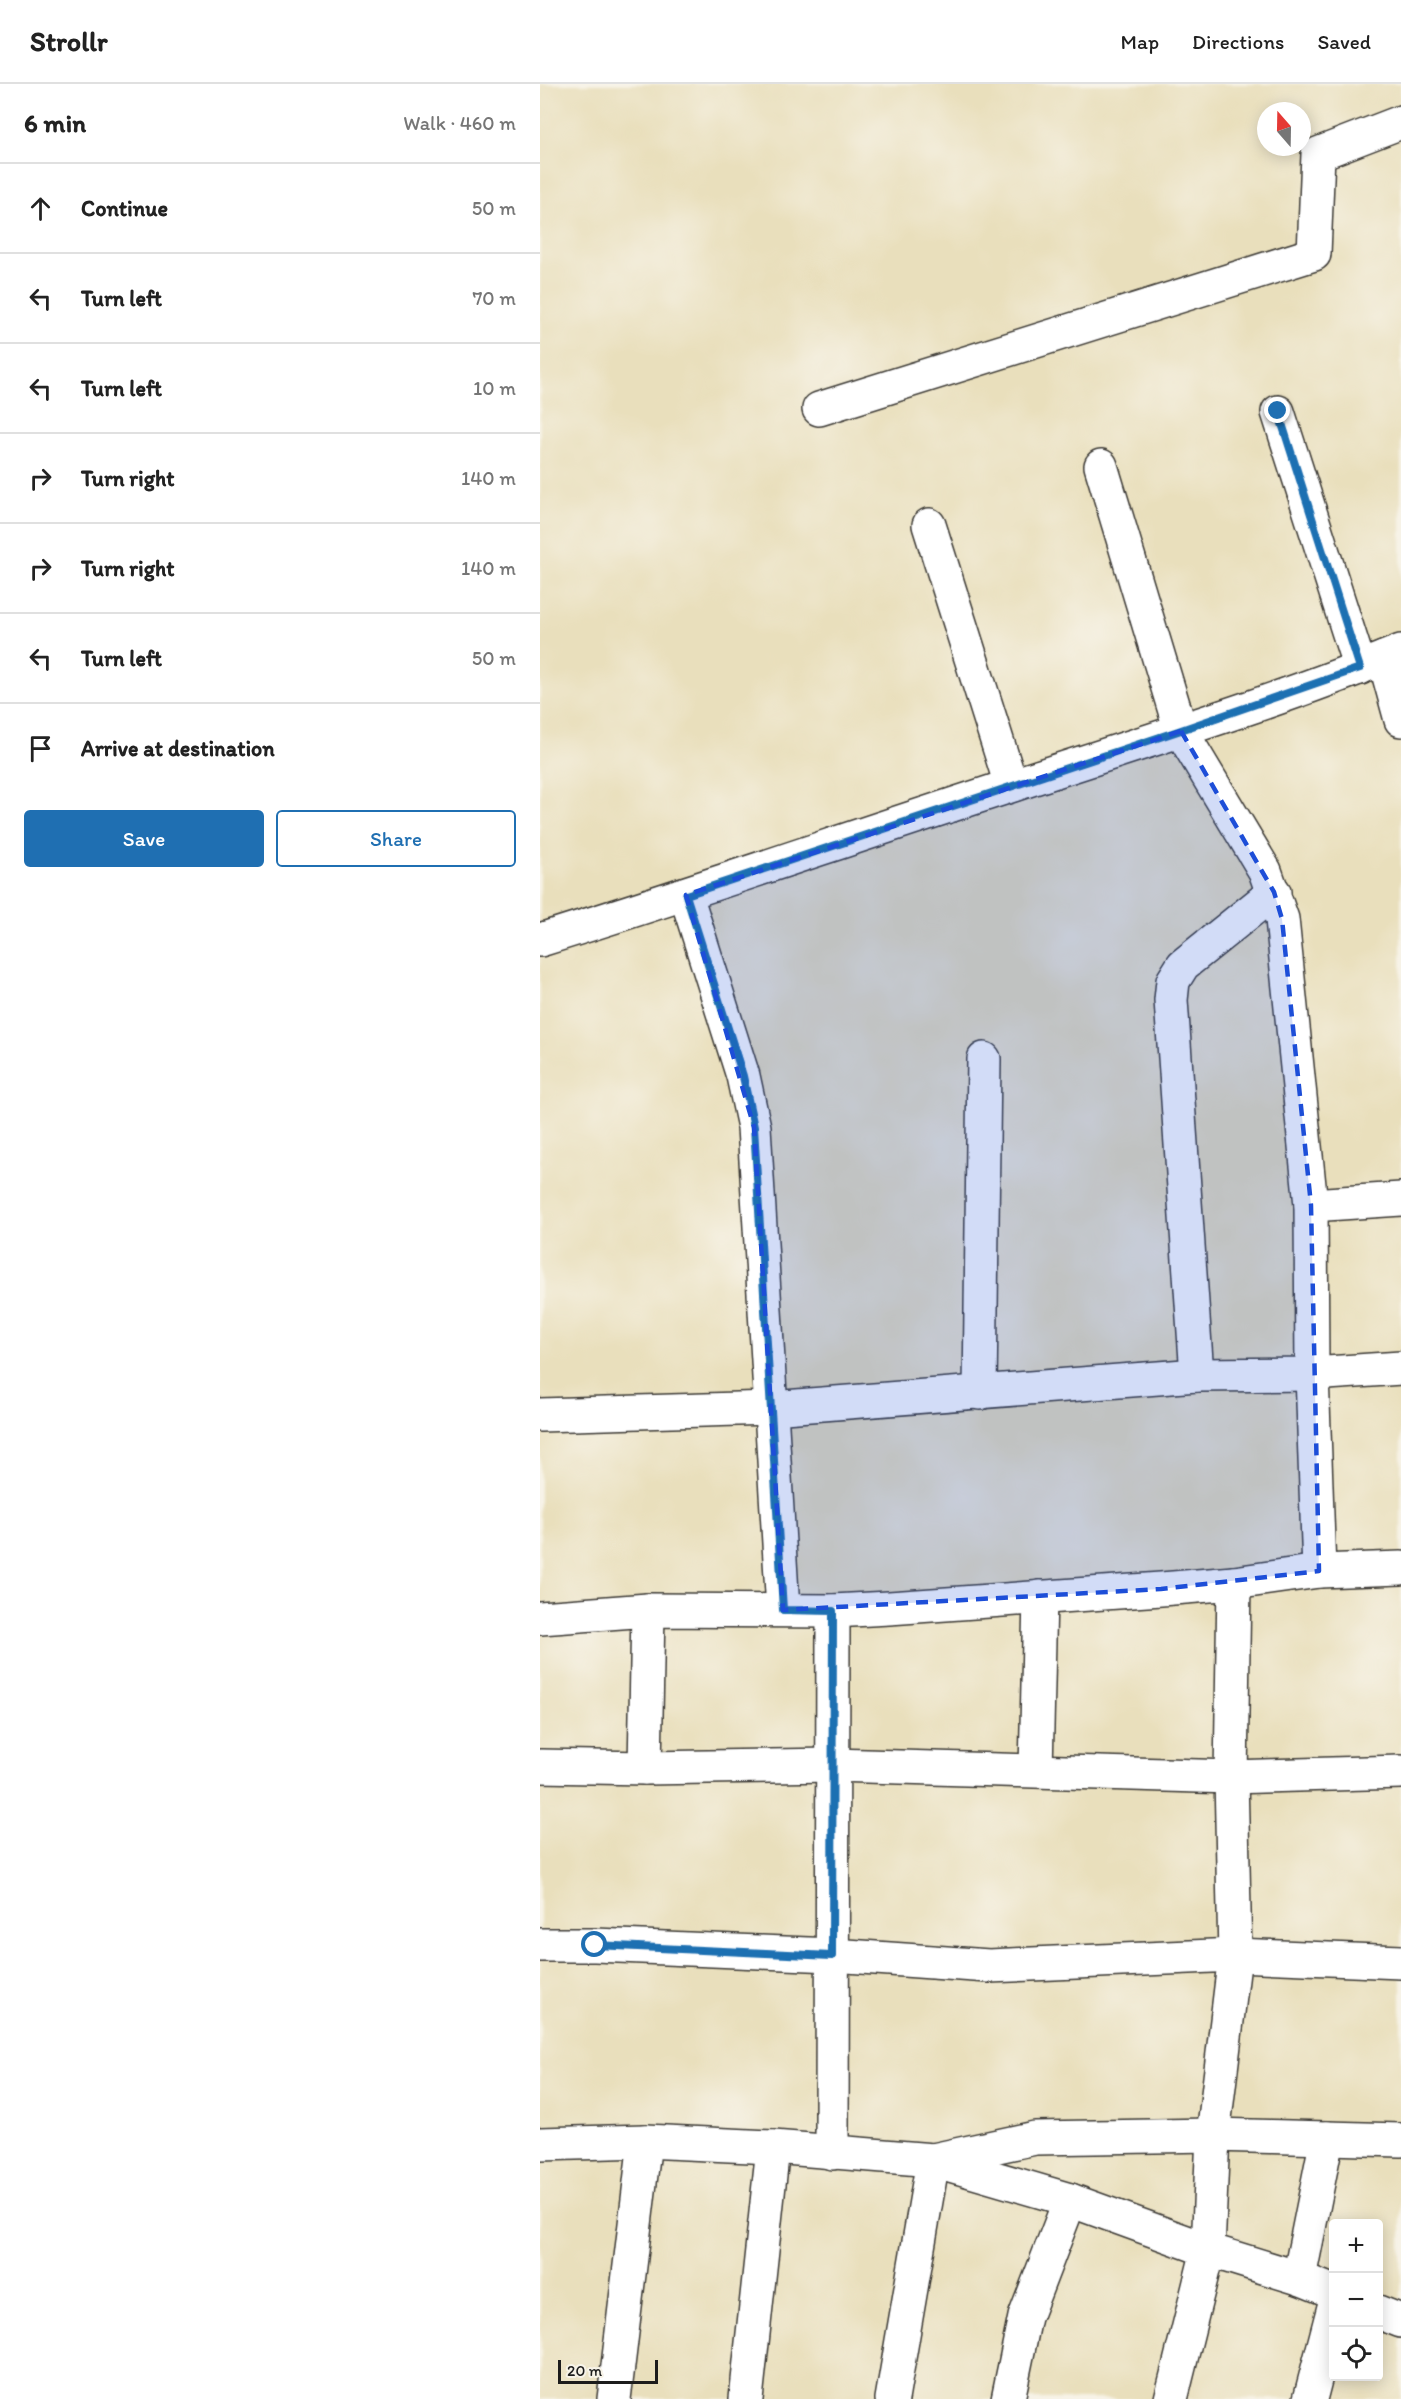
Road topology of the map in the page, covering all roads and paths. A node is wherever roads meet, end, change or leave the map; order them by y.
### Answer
1 (1401, 122) edge
2 (819, 409) dead end
3 (1278, 411) dead end
4 (1101, 466) dead end
5 (928, 525) dead end
6 (1381, 659) edge
7 (1401, 720) edge
8 (1181, 730) junction
9 (1011, 785) junction
10 (1274, 892) junction
11 (686, 895) junction
12 (540, 940) edge
13 (984, 1059) dead end
14 (1401, 1199) edge
15 (1311, 1205) junction
16 (1401, 1368) edge
17 (1312, 1374) junction
18 (1197, 1375) junction
19 (980, 1393) junction
20 (771, 1408) junction
21 (540, 1415) edge
22 (1401, 1568) edge
23 (1319, 1571) junction
24 (1234, 1582) junction
25 (1040, 1597) junction
26 (648, 1610) junction
27 (783, 1610) junction
28 (833, 1611) junction
29 (540, 1618) edge
30 (832, 1765) junction
31 (540, 1766) edge
32 (645, 1768) junction
33 (1036, 1770) junction
34 (1401, 1772) edge
35 (1231, 1777) junction
36 (540, 1945) edge
37 (832, 1956) junction
38 (1235, 1956) junction
39 (1401, 1962) edge
40 (1213, 2135) junction
41 (1327, 2138) junction
42 (1401, 2140) edge
43 (645, 2141) junction
44 (540, 2144) edge
45 (773, 2147) junction
46 (832, 2153) junction
47 (933, 2160) junction
48 (1070, 2200) junction
49 (1208, 2250) junction
50 (1299, 2278) junction
51 (1329, 2290) edge
52 (1383, 2314) edge
53 (1401, 2321) edge
54 (1329, 2326) edge
55 (614, 2399) edge
56 (746, 2399) edge
57 (892, 2399) edge
58 (1008, 2399) edge
59 (1171, 2399) edge
60 (1310, 2399) edge

1 - 2 street
3 - 6 street
4 - 8 street
5 - 9 street
6 - 7 street
6 - 8 street
8 - 9 street
8 - 10 street
9 - 11 street
10 - 15 street
10 - 18 street
11 - 12 street
11 - 20 street
13 - 19 street
14 - 15 street
15 - 17 street
16 - 17 street
17 - 18 street
17 - 23 street
18 - 19 street
19 - 20 street
20 - 21 street
20 - 27 street
22 - 23 street
23 - 24 street
24 - 25 street
24 - 35 street
25 - 28 street
25 - 33 street
26 - 27 street
26 - 29 street
26 - 32 street
27 - 28 street
28 - 30 street
30 - 32 street
30 - 33 street
30 - 37 street
31 - 32 street
33 - 35 street
34 - 35 street
35 - 38 street
36 - 37 street
37 - 38 street
37 - 46 street
38 - 39 street
38 - 40 street
40 - 41 street
40 - 47 street
40 - 49 street
41 - 42 street
41 - 50 street
43 - 44 street
43 - 45 street
43 - 55 street
45 - 46 street
45 - 56 street
46 - 47 street
47 - 48 street
47 - 57 street
48 - 49 street
48 - 58 street
49 - 50 street
49 - 59 street
50 - 51 street
52 - 53 street
54 - 60 street

